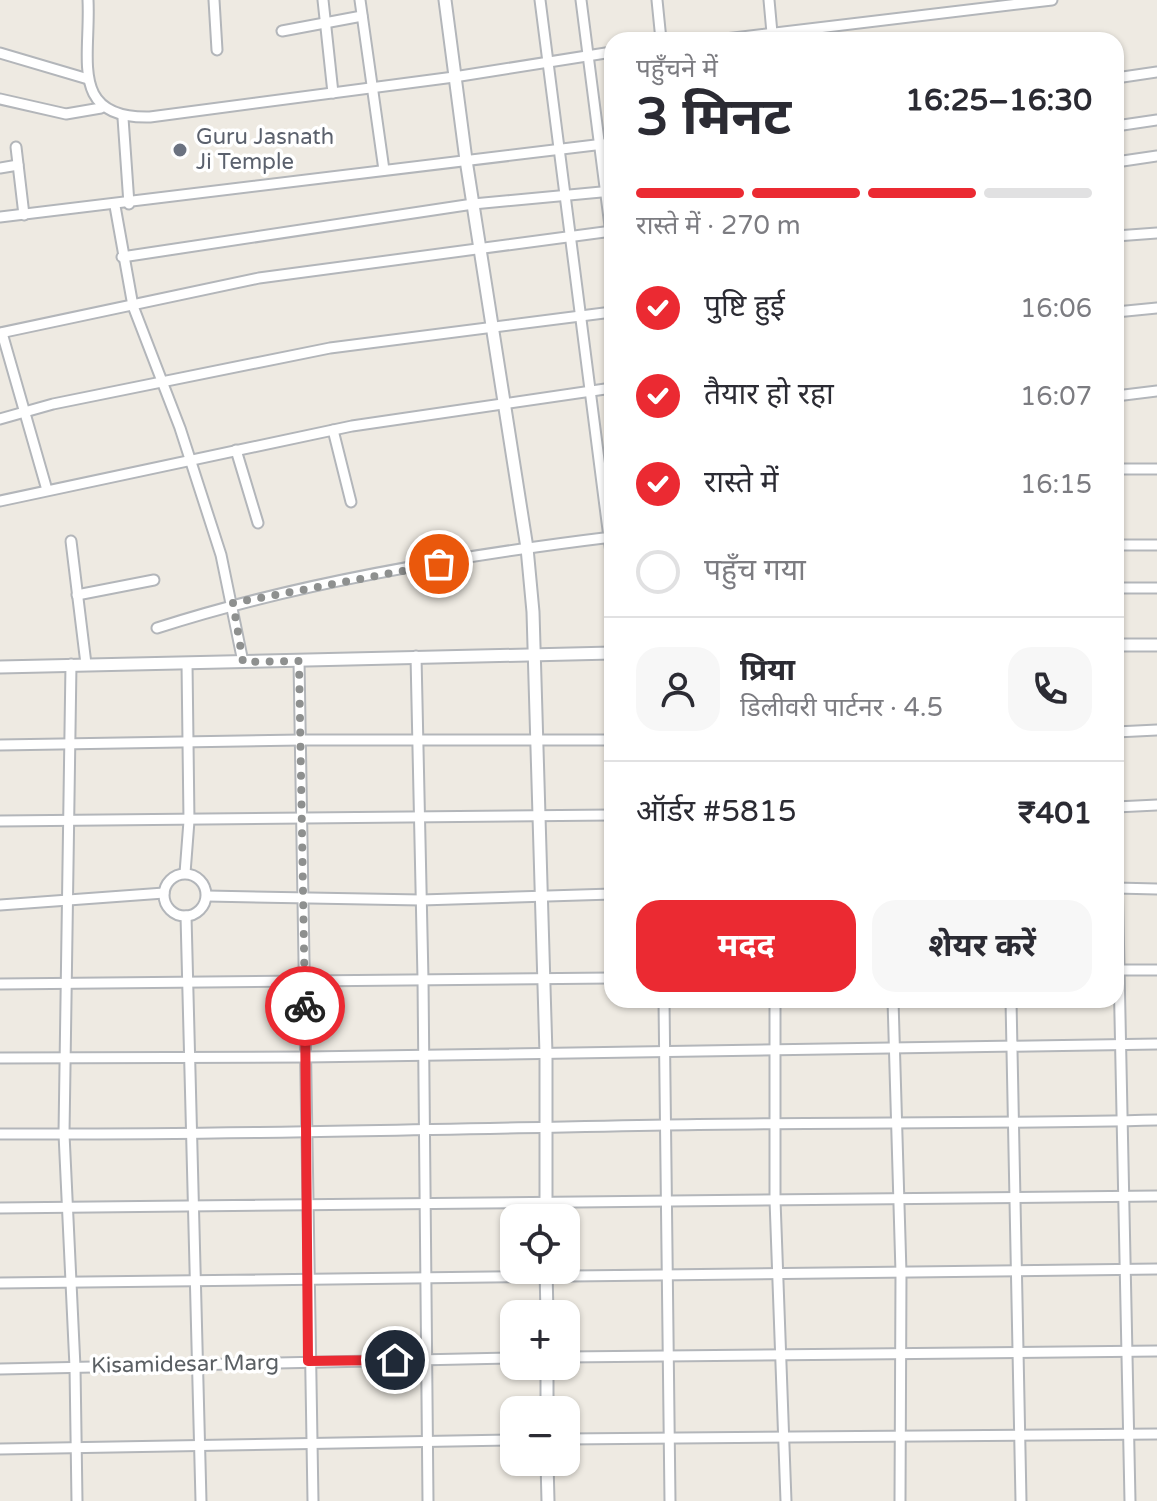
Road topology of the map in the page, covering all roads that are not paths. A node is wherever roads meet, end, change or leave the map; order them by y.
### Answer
1 (88, 0) edge
2 (214, 0) edge
3 (323, 0) edge
4 (360, 0) edge
5 (445, 0) edge
6 (540, 0) edge
7 (581, 0) edge
8 (657, 0) edge
9 (769, 0) edge
10 (1052, 0) edge
11 (362, 16) junction
12 (326, 23) junction
13 (282, 31) dead end
14 (660, 32) edge
15 (772, 32) edge
16 (780, 32) edge
17 (217, 50) dead end
18 (0, 53) edge
19 (604, 53) edge
20 (588, 54) junction
21 (547, 63) junction
22 (1157, 72) edge
23 (454, 77) junction
24 (1124, 77) edge
25 (88, 79) junction
26 (372, 88) junction
27 (333, 93) junction
28 (0, 99) edge
29 (101, 108) junction
30 (123, 118) junction
31 (1157, 120) edge
32 (1124, 125) edge
33 (599, 144) junction
34 (604, 144) edge
35 (16, 147) dead end
36 (558, 148) junction
37 (1157, 156) edge
38 (466, 160) junction
39 (1124, 161) edge
40 (18, 165) junction
41 (0, 168) edge
42 (604, 168) edge
43 (384, 170) junction
44 (604, 191) edge
45 (563, 194) junction
46 (129, 204) junction
47 (473, 204) junction
48 (115, 206) junction
49 (24, 215) junction
50 (0, 217) edge
51 (1157, 233) edge
52 (604, 235) edge
53 (1124, 235) edge
54 (568, 237) junction
55 (480, 247) junction
56 (122, 257) junction
57 (133, 306) junction
58 (1157, 308) edge
59 (1124, 311) edge
60 (604, 313) edge
61 (579, 316) junction
62 (493, 328) junction
63 (1, 333) edge
64 (163, 381) junction
65 (604, 389) edge
66 (588, 391) junction
67 (1157, 391) edge
68 (1124, 395) edge
69 (505, 404) junction
70 (24, 412) junction
71 (0, 419) edge
72 (333, 430) junction
73 (236, 450) junction
74 (190, 458) junction
75 (1124, 469) edge
76 (1157, 469) edge
77 (47, 490) junction
78 (604, 493) edge
79 (0, 501) edge
80 (351, 502) dead end
81 (258, 523) dead end
82 (604, 538) edge
83 (71, 541) dead end
84 (1124, 545) edge
85 (1157, 545) edge
86 (527, 548) junction
87 (154, 580) dead end
88 (1124, 588) edge
89 (1157, 588) edge
90 (77, 595) junction
91 (233, 603) junction
92 (157, 628) dead end
93 (1124, 645) edge
94 (1157, 645) edge
95 (535, 653) junction
96 (604, 653) edge
97 (416, 656) junction
98 (299, 661) junction
99 (243, 662) junction
100 (187, 663) junction
101 (71, 664) junction
102 (86, 664) junction
103 (0, 667) edge
104 (1157, 730) edge
105 (1124, 732) edge
106 (301, 740) junction
107 (604, 740) edge
108 (419, 741) junction
109 (537, 741) junction
110 (188, 744) junction
111 (0, 745) edge
112 (70, 746) junction
113 (1157, 805) edge
114 (1124, 807) edge
115 (604, 815) edge
116 (539, 816) junction
117 (304, 819) junction
118 (420, 819) junction
119 (0, 821) edge
120 (70, 821) junction
121 (189, 821) junction
122 (185, 873) junction
123 (1124, 888) edge
124 (1157, 889) edge
125 (164, 893) junction
126 (542, 894) junction
127 (604, 894) edge
128 (207, 896) junction
129 (304, 899) junction
130 (421, 900) junction
131 (69, 901) junction
132 (0, 905) edge
133 (186, 916) junction
134 (1124, 970) edge
135 (1157, 970) edge
136 (604, 978) edge
137 (423, 979) junction
138 (544, 979) junction
139 (305, 980) junction
140 (188, 983) junction
141 (0, 984) edge
142 (65, 984) junction
143 (664, 1008) edge
144 (775, 1008) edge
145 (893, 1008) edge
146 (1011, 1008) edge
147 (1118, 1008) edge
148 (1118, 1044) junction
149 (1157, 1044) edge
150 (1011, 1047) junction
151 (894, 1049) junction
152 (775, 1051) junction
153 (664, 1052) junction
154 (546, 1054) junction
155 (423, 1056) junction
156 (66, 1057) junction
157 (190, 1057) junction
158 (306, 1057) junction
159 (0, 1058) edge
160 (1157, 1120) edge
161 (1120, 1121) junction
162 (1012, 1123) junction
163 (666, 1125) junction
164 (776, 1125) junction
165 (896, 1125) junction
166 (545, 1129) junction
167 (424, 1130) junction
168 (193, 1131) junction
169 (0, 1134) edge
170 (64, 1134) junction
171 (307, 1134) junction
172 (1122, 1196) junction
173 (1157, 1196) edge
174 (1015, 1197) junction
175 (667, 1200) junction
176 (775, 1200) junction
177 (545, 1201) junction
178 (899, 1201) junction
179 (545, 1204) edge
180 (308, 1205) junction
181 (423, 1205) junction
182 (67, 1207) junction
183 (0, 1208) edge
184 (195, 1208) junction
185 (1157, 1269) edge
186 (1124, 1270) junction
187 (1018, 1271) junction
188 (901, 1273) junction
189 (580, 1274) edge
190 (668, 1274) junction
191 (776, 1274) junction
192 (500, 1276) edge
193 (424, 1278) junction
194 (309, 1279) junction
195 (197, 1280) junction
196 (0, 1283) edge
197 (71, 1283) junction
198 (901, 1351) junction
199 (1020, 1351) junction
200 (1127, 1351) junction
201 (1157, 1351) edge
202 (783, 1354) junction
203 (580, 1357) edge
204 (500, 1358) edge
205 (670, 1358) junction
206 (424, 1360) junction
207 (308, 1361) junction
208 (198, 1362) junction
209 (75, 1367) junction
210 (0, 1369) edge
211 (1157, 1434) edge
212 (1129, 1435) junction
213 (784, 1437) junction
214 (900, 1437) junction
215 (1021, 1437) junction
216 (671, 1438) junction
217 (580, 1439) edge
218 (500, 1440) edge
219 (427, 1442) junction
220 (312, 1443) junction
221 (199, 1446) junction
222 (75, 1447) junction
223 (0, 1449) edge
224 (547, 1476) edge
225 (77, 1501) edge
226 (201, 1501) edge
227 (313, 1501) edge
228 (428, 1501) edge
229 (548, 1501) edge
230 (670, 1501) edge
231 (786, 1501) edge
232 (900, 1501) edge
233 (1021, 1501) edge
234 (1130, 1501) edge

1 - 25 street
2 - 17 street
3 - 12 street
4 - 11 street
5 - 23 street
6 - 21 street
7 - 20 street
8 - 14 street
9 - 15 street
10 - 16 street
11 - 12 street
11 - 26 street
12 - 13 street
12 - 27 street
18 - 25 street
19 - 20 street
20 - 21 street
20 - 33 street
21 - 23 street
21 - 36 street
22 - 24 street
23 - 26 street
23 - 38 street
25 - 29 street
26 - 27 street
26 - 43 street
27 - 30 street
28 - 29 street
29 - 30 street
30 - 46 street
31 - 32 street
33 - 34 street
33 - 36 street
33 - 42 street
35 - 40 street
36 - 38 street
36 - 45 street
37 - 39 street
38 - 43 street
38 - 47 street
40 - 41 street
40 - 49 street
43 - 46 street
44 - 45 street
45 - 47 street
45 - 54 street
46 - 48 street
47 - 55 street
47 - 56 street
48 - 49 street
48 - 56 street
49 - 50 street
51 - 53 street
52 - 54 street
54 - 55 street
54 - 61 street
55 - 57 street
55 - 62 street
56 - 57 street
57 - 63 street
57 - 64 street
58 - 59 street
60 - 61 street
61 - 62 street
61 - 66 street
62 - 64 street
62 - 69 street
63 - 70 street
64 - 70 street
64 - 74 street
65 - 66 street
66 - 69 street
66 - 78 street
67 - 68 street
69 - 72 street
69 - 86 street
70 - 71 street
70 - 77 street
72 - 73 street
72 - 80 street
73 - 74 street
73 - 81 street
74 - 77 street
74 - 91 street
75 - 76 street
77 - 79 street
82 - 86 street
83 - 90 street
84 - 85 street
86 - 91 street
86 - 95 street
87 - 90 street
88 - 89 street
90 - 102 street
91 - 92 street
91 - 99 street
93 - 94 street
95 - 96 street
95 - 97 street
95 - 109 street
97 - 98 street
97 - 108 street
98 - 99 street
98 - 106 street
99 - 100 street
100 - 102 street
100 - 110 street
101 - 102 street
101 - 103 street
101 - 112 street
104 - 105 street
106 - 108 street
106 - 110 street
106 - 117 street
107 - 109 street
108 - 109 street
108 - 118 street
109 - 116 street
110 - 112 street
110 - 121 street
111 - 112 street
112 - 120 street
113 - 114 street
115 - 116 street
116 - 118 street
116 - 126 street
117 - 118 street
117 - 121 street
117 - 129 street
118 - 130 street
119 - 120 street
120 - 121 street
120 - 131 street
121 - 122 street
122 - 125 street
122 - 128 street
123 - 124 street
125 - 131 street
125 - 133 street
126 - 127 street
126 - 130 street
126 - 138 street
128 - 129 street
128 - 133 street
129 - 130 street
129 - 139 street
130 - 137 street
131 - 132 street
131 - 142 street
133 - 140 street
134 - 135 street
136 - 138 street
137 - 138 street
137 - 139 street
137 - 155 street
138 - 154 street
139 - 140 street
139 - 158 street
140 - 142 street
140 - 157 street
141 - 142 street
142 - 156 street
143 - 153 street
144 - 152 street
145 - 151 street
146 - 150 street
147 - 148 street
148 - 149 street
148 - 150 street
148 - 161 street
150 - 151 street
150 - 162 street
151 - 152 street
151 - 165 street
152 - 153 street
152 - 164 street
153 - 154 street
153 - 163 street
154 - 155 street
154 - 166 street
155 - 158 street
155 - 167 street
156 - 157 street
156 - 159 street
156 - 170 street
157 - 158 street
157 - 168 street
158 - 171 street
160 - 161 street
161 - 162 street
161 - 172 street
162 - 165 street
162 - 174 street
163 - 164 street
163 - 166 street
163 - 175 street
164 - 165 street
164 - 176 street
165 - 178 street
166 - 167 street
166 - 177 street
167 - 171 street
167 - 181 street
168 - 170 street
168 - 171 street
168 - 184 street
169 - 170 street
170 - 182 street
171 - 180 street
172 - 173 street
172 - 174 street
172 - 186 street
174 - 178 street
174 - 187 street
175 - 176 street
175 - 177 street
175 - 190 street
176 - 178 street
176 - 191 street
177 - 179 street
177 - 181 street
178 - 188 street
180 - 181 street
180 - 184 street
180 - 194 street
181 - 193 street
182 - 183 street
182 - 184 street
182 - 197 street
184 - 195 street
185 - 186 street
186 - 187 street
186 - 200 street
187 - 188 street
187 - 199 street
188 - 191 street
188 - 198 street
189 - 190 street
190 - 191 street
190 - 205 street
191 - 202 street
192 - 193 street
193 - 194 street
193 - 206 street
194 - 195 street
194 - 207 street
195 - 197 street
195 - 208 street
196 - 197 street
197 - 209 street
198 - 199 street
198 - 202 street
198 - 214 street
199 - 200 street
199 - 215 street
200 - 201 street
200 - 212 street
202 - 205 street
202 - 213 street
203 - 205 street
204 - 206 street, Kisamidesar Marg
205 - 216 street
206 - 207 street, Kisamidesar Marg
206 - 219 street
207 - 208 street, Kisamidesar Marg
207 - 220 street
208 - 209 street, Kisamidesar Marg
208 - 221 street
209 - 210 street, Kisamidesar Marg
209 - 222 street
211 - 212 street
212 - 215 street
212 - 234 street
213 - 214 street
213 - 216 street
213 - 231 street
214 - 215 street
214 - 232 street
215 - 233 street
216 - 217 street
216 - 230 street
218 - 219 street
219 - 220 street
219 - 228 street
220 - 221 street
220 - 227 street
221 - 222 street
221 - 226 street
222 - 223 street
222 - 225 street
224 - 229 street

